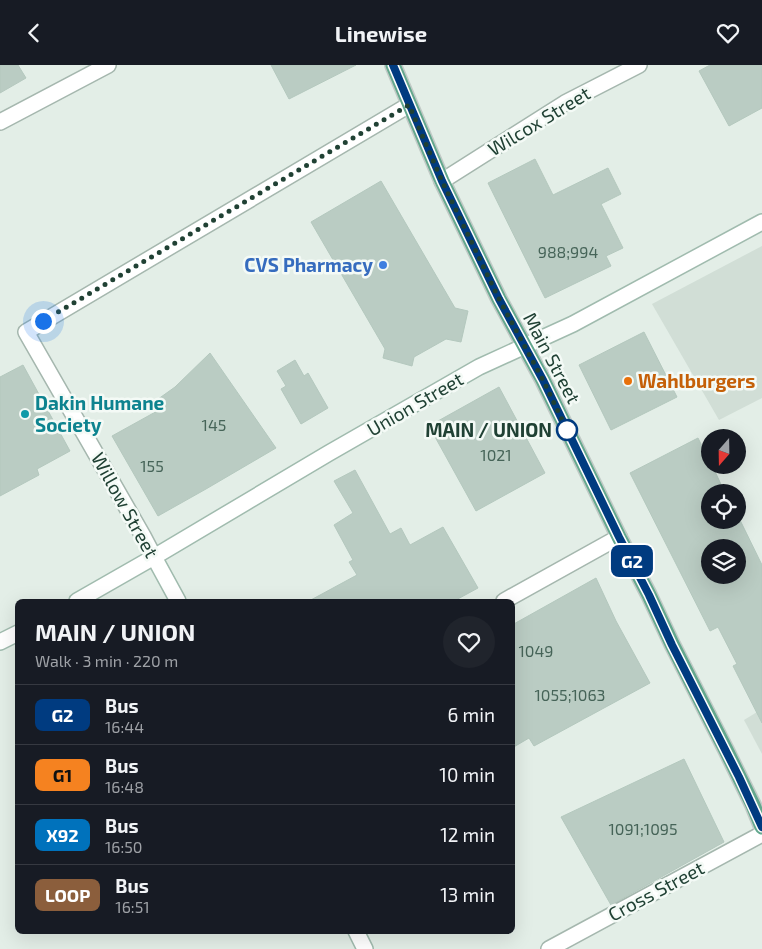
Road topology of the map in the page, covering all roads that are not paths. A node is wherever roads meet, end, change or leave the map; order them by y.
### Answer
1 (108, 65) edge
2 (393, 65) edge
3 (639, 65) edge
4 (409, 105) junction
5 (0, 122) edge
6 (442, 181) junction
7 (762, 222) edge
8 (524, 346) junction
9 (619, 537) junction
10 (154, 557) junction
11 (80, 599) edge
12 (177, 599) edge
13 (508, 599) edge
14 (15, 634) edge
15 (0, 642) edge
16 (762, 827) edge
17 (762, 834) edge
18 (358, 934) edge
19 (365, 949) edge
20 (550, 949) edge

1 - 5 street
2 - 4 main road, Main Street
3 - 6 street, Wilcox Street
4 - 6 main road, Main Street
4 - 10 street, Willow Street
6 - 8 main road, Main Street
7 - 8 street, Union Street
8 - 9 main road, Main Street
8 - 10 street, Union Street
9 - 13 street
9 - 16 main road, Main Street
10 - 11 street, Union Street
10 - 12 street, Willow Street
14 - 15 street
17 - 20 street, Cross Street
18 - 19 street

